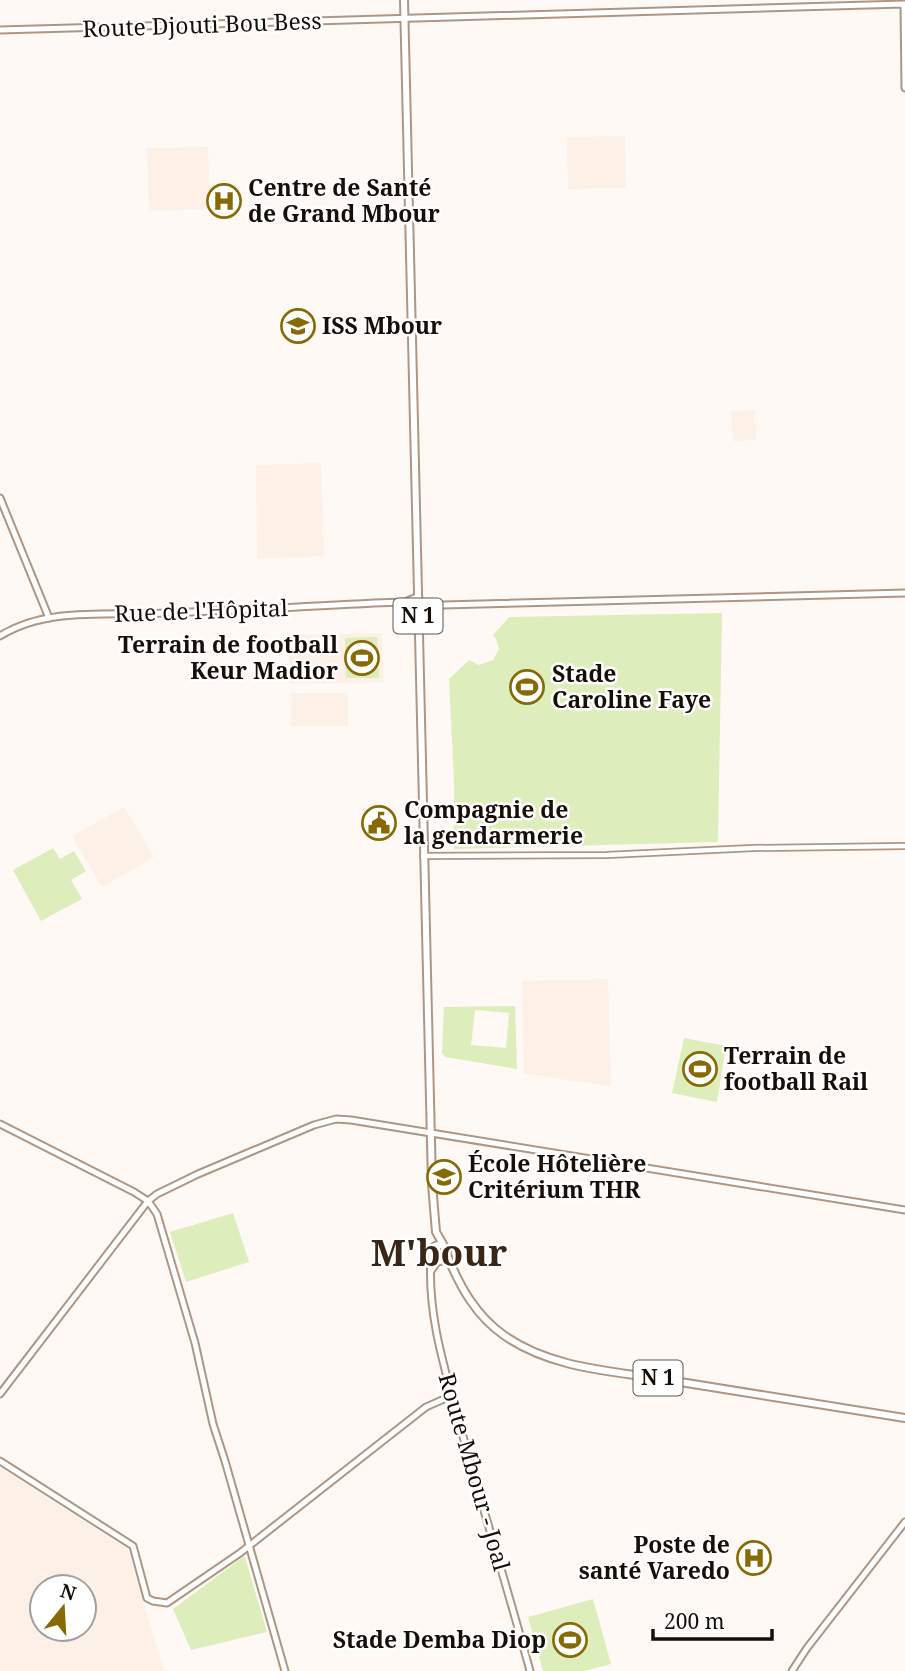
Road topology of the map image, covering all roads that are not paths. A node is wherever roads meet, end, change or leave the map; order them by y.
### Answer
1 (404, 0) edge
2 (404, 19) junction
3 (0, 30) edge
4 (905, 88) edge
5 (0, 498) edge
6 (905, 593) edge
7 (417, 602) junction
8 (49, 618) junction
9 (0, 636) edge
10 (905, 846) edge
11 (423, 856) junction
12 (0, 1124) edge
13 (431, 1133) junction
14 (148, 1201) junction
15 (905, 1210) edge
16 (436, 1232) junction
17 (444, 1246) junction
18 (433, 1247) junction
19 (440, 1258) junction
20 (0, 1394) edge
21 (451, 1396) junction
22 (905, 1418) edge
23 (0, 1461) edge
24 (905, 1522) edge
25 (249, 1545) junction
26 (285, 1671) edge
27 (530, 1671) edge
28 (792, 1671) edge

1 - 2 highway, N 1
2 - 3 main road, Route Djouti Bou Bess
2 - 4 main road, Route Djouti Bou Bess
2 - 7 highway, N 1
5 - 8 main road
6 - 7 main road
7 - 8 main road, Rue de l'Hôpital
7 - 11 highway, N 1
8 - 9 main road, Rue de l'Hôpital
10 - 11 street
11 - 13 highway, N 1
12 - 14 main road
13 - 14 main road
13 - 15 main road
13 - 16 highway, N 1
14 - 20 main road
14 - 25 main road
16 - 17 highway, N 1
16 - 18 highway, N 1
17 - 18 highway
17 - 19 highway, N 1
18 - 19 highway, N 1
19 - 21 main road, Route Mbour - Joal
19 - 22 highway, N 1
21 - 25 main road
21 - 27 main road, Route Mbour - Joal
23 - 25 main road
24 - 28 main road
25 - 26 main road

